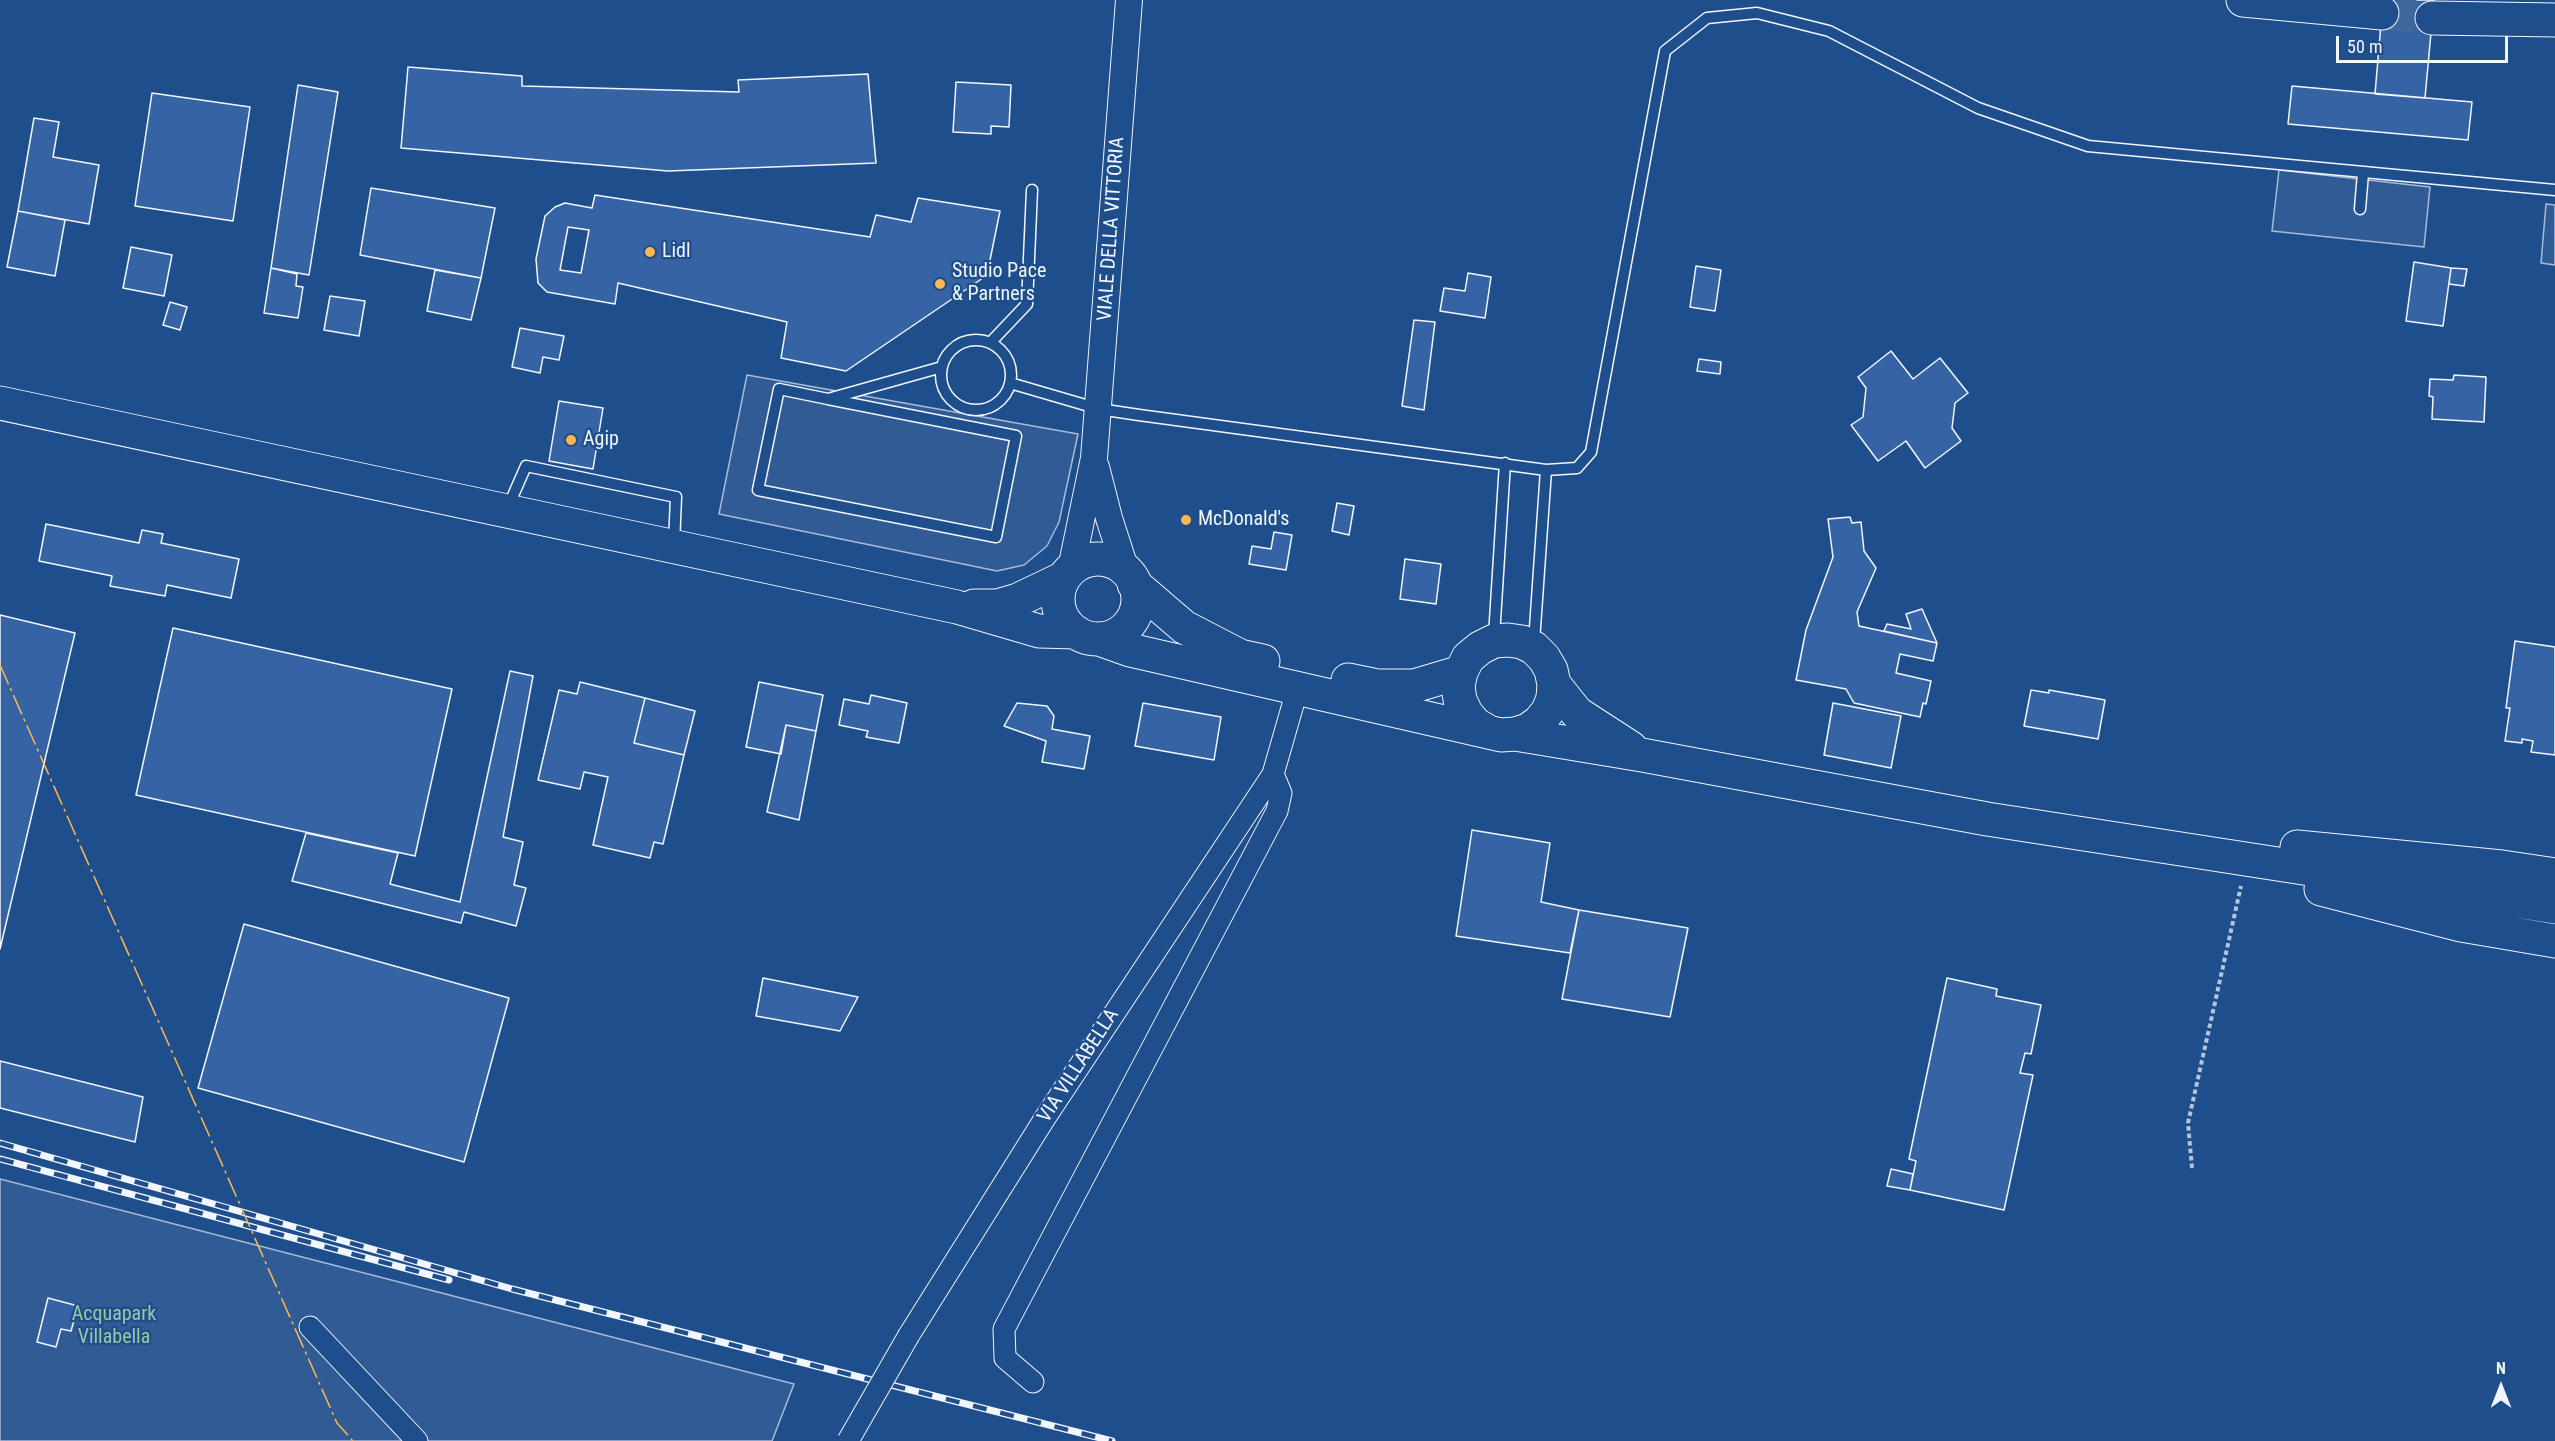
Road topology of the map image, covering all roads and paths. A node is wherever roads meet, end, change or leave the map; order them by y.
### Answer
1 (1129, 0) edge
2 (2243, 0) edge
3 (2285, 3) edge
4 (2382, 14) tunnel mouth
5 (2432, 18) tunnel mouth
6 (2555, 20) edge
7 (2363, 173) junction
8 (1032, 190) dead end
9 (2555, 190) edge
10 (2360, 209) dead end
11 (990, 343) junction
12 (942, 367) junction
13 (1010, 383) junction
14 (828, 399) junction
15 (0, 403) edge
16 (986, 409) junction
17 (1099, 409) junction
18 (981, 429) junction
19 (1094, 458) junction
20 (1506, 463) junction
21 (1546, 470) junction
22 (506, 510) junction
23 (674, 545) junction
24 (1067, 574) junction
25 (1130, 577) junction
26 (957, 607) junction
27 (1087, 636) junction
28 (1494, 641) junction
29 (1534, 648) junction
30 (1461, 672) junction
31 (1554, 684) junction
32 (1298, 687) junction
33 (1501, 733) junction
34 (1642, 755) junction
35 (1273, 774) junction
36 (2184, 850) junction
37 (2245, 867) junction
38 (2555, 875) edge
39 (2555, 907) edge
40 (2555, 941) edge
41 (2192, 1168) dead end
42 (310, 1327) dead end
43 (1033, 1382) dead end
44 (417, 1441) edge
45 (848, 1441) edge

1 - 17 street, VIALE DELLA VITTORIA
2 - 3 main road
3 - 4 main road
5 - 6 main road
7 - 9 lane
7 - 10 lane
7 - 21 lane
8 - 11 lane
11 - 12 lane
11 - 13 lane
12 - 14 lane
12 - 16 lane
13 - 16 lane
13 - 17 lane
14 - 18 lane
14 - 18 lane
15 - 22 main road
16 - 18 lane
17 - 19 street, VIALE DELLA VITTORIA
17 - 20 lane
19 - 24 street, VIALE DELLA VITTORIA
19 - 25 street, VIALE DELLA VITTORIA
20 - 21 lane
20 - 28 lane
21 - 29 lane
22 - 23 main road
22 - 23 lane
23 - 26 main road
24 - 25 main road
24 - 26 main road
24 - 27 main road
25 - 27 main road
25 - 30 main road
26 - 27 main road
27 - 32 main road
28 - 29 main road
28 - 30 main road
29 - 31 main road
30 - 33 main road
31 - 33 main road
31 - 34 main road
32 - 33 main road
32 - 35 street, VIA VILLABELLA
33 - 34 main road
34 - 36 main road
35 - 43 street
35 - 45 street, VIA VILLABELLA, bridge
36 - 37 main road
36 - 38 main road
36 - 39 main road
37 - 40 main road
37 - 41 path
42 - 44 street

